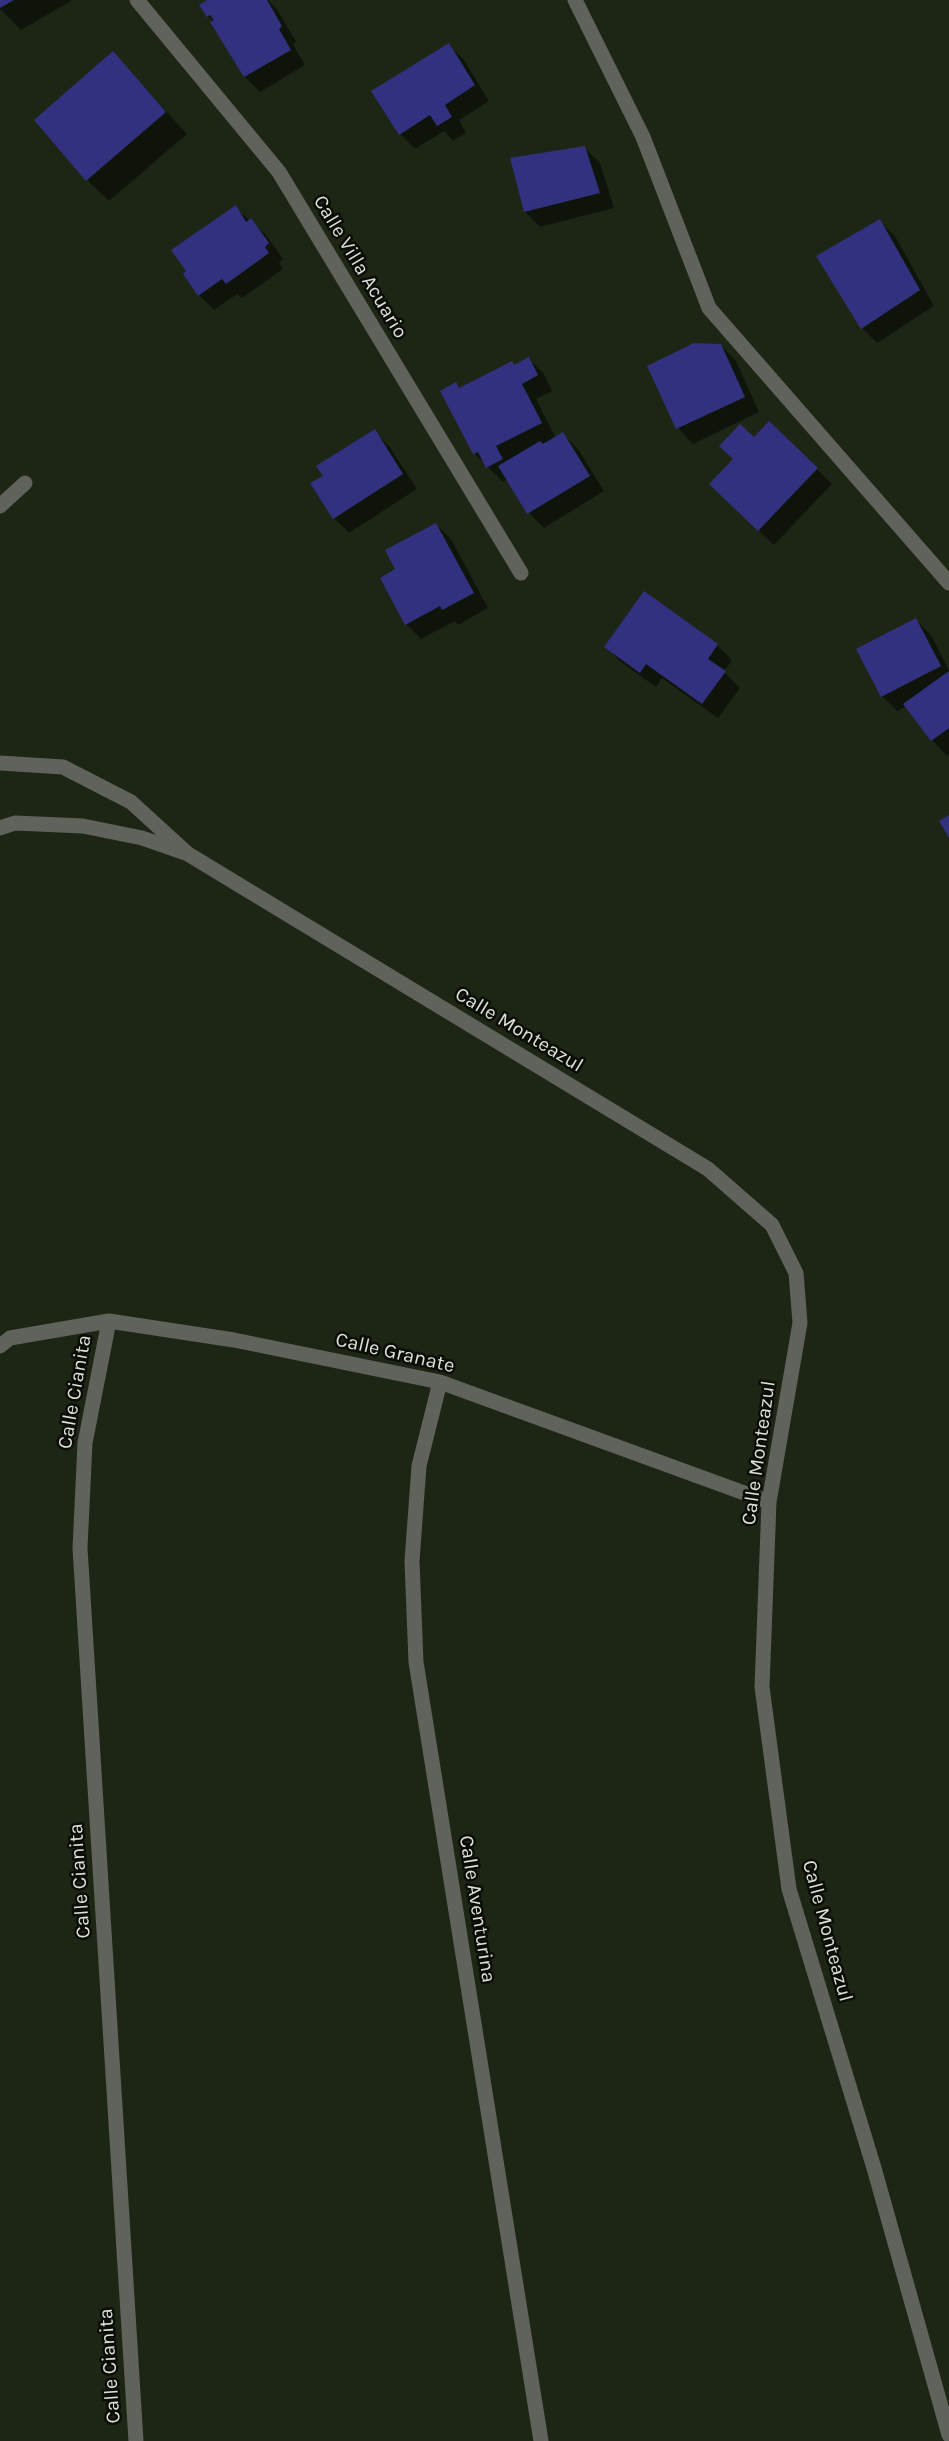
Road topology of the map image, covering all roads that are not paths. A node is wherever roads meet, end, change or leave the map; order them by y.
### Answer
1 (137, 0) edge
2 (575, 0) edge
3 (25, 483) dead end
4 (0, 506) edge
5 (521, 573) dead end
6 (949, 583) edge
7 (0, 763) edge
8 (0, 828) edge
9 (188, 854) junction
10 (109, 1321) junction
11 (0, 1346) edge
12 (440, 1382) junction
13 (769, 1502) junction
14 (949, 2434) edge
15 (136, 2441) edge
16 (542, 2441) edge

1 - 5 street, Calle Villa Acuario
2 - 6 street
3 - 4 street
7 - 9 street, Calle Monteazul
8 - 9 street, Calle Monteazul
9 - 13 street, Calle Monteazul
10 - 11 street, Calle Granate
10 - 12 street, Calle Granate
10 - 15 street, Calle Cianita
12 - 13 street, Calle Granate
12 - 16 street, Calle Aventurina
13 - 14 street, Calle Monteazul

